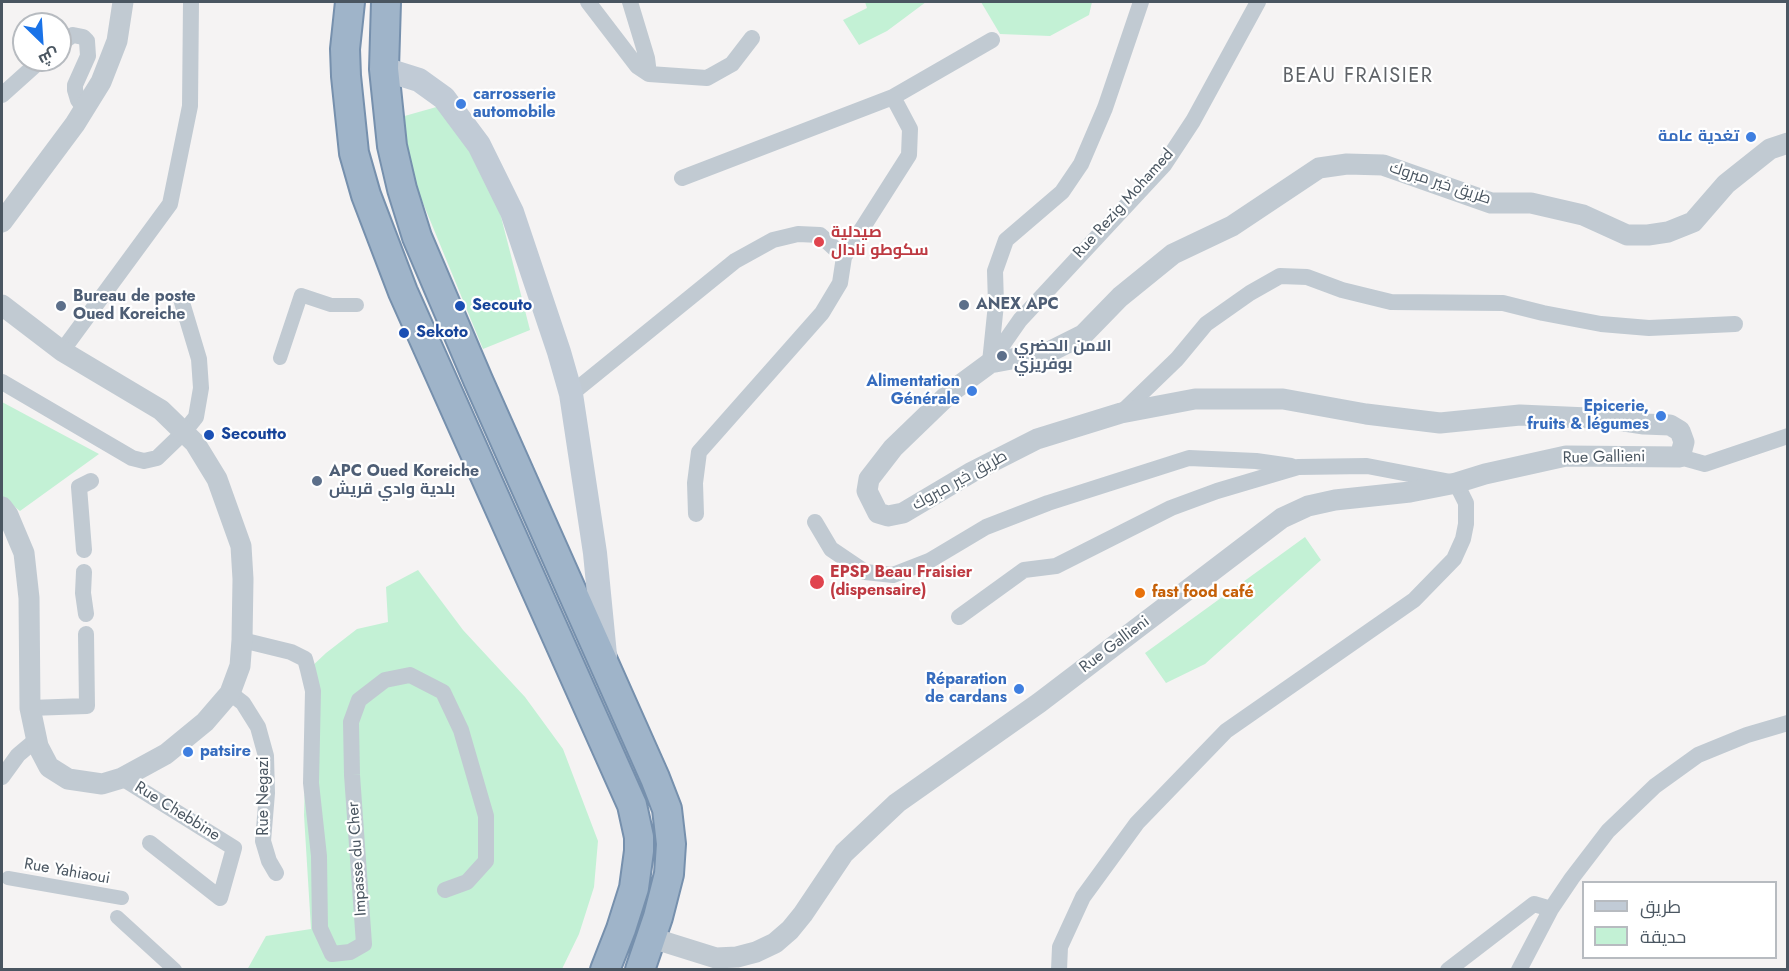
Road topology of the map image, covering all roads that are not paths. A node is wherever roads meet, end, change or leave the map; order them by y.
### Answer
1 (123, 2) edge
2 (191, 2) edge
3 (350, 2) edge
4 (386, 2) edge
5 (588, 2) edge
6 (630, 2) edge
7 (1142, 2) edge
8 (1258, 2) edge
9 (72, 36) edge
10 (752, 38) dead end
11 (993, 40) dead end
12 (384, 69) junction
13 (27, 72) edge
14 (649, 74) junction
15 (2, 95) edge
16 (893, 98) junction
17 (84, 108) junction
18 (1788, 143) edge
19 (682, 178) dead end
20 (2, 222) edge
21 (844, 257) junction
22 (181, 299) dead end
23 (2, 305) edge
24 (357, 305) dead end
25 (1735, 324) dead end
26 (62, 351) junction
27 (280, 358) dead end
28 (990, 363) junction
29 (2, 382) edge
30 (571, 394) junction
31 (1121, 413) junction
32 (184, 432) junction
33 (1788, 436) edge
34 (1680, 457) junction
35 (1298, 467) junction
36 (91, 481) dead end
37 (1456, 483) junction
38 (2, 507) edge
39 (696, 514) dead end
40 (815, 522) dead end
41 (84, 550) dead end
42 (84, 572) dead end
43 (86, 614) dead end
44 (959, 617) dead end
45 (86, 634) dead end
46 (242, 640) junction
47 (606, 667) junction
48 (230, 693) junction
49 (30, 708) junction
50 (1788, 723) edge
51 (37, 739) junction
52 (2, 777) edge
53 (122, 778) junction
54 (150, 843) dead end
55 (276, 873) dead end
56 (8, 878) dead end
57 (446, 890) dead end
58 (122, 898) dead end
59 (1551, 909) junction
60 (117, 917) dead end
61 (652, 938) junction
62 (714, 964) edge
63 (175, 969) edge
64 (605, 969) edge
65 (640, 969) edge
66 (1059, 969) edge
67 (1448, 969) edge
68 (1519, 969) edge

1 - 17 street
2 - 26 street
3 - 64 highway
4 - 12 highway
5 - 14 street
6 - 14 street
7 - 28 street
8 - 28 street, Rue Rezig Mohamed
9 - 17 street
10 - 14 street
11 - 16 street
12 - 30 main road
12 - 47 highway
13 - 15 street
16 - 19 street
16 - 21 street
17 - 20 street
18 - 28 street, طريق خير مبروك
21 - 30 street
21 - 39 street
22 - 32 street
23 - 26 street
24 - 27 street
25 - 31 street
26 - 32 street
28 - 31 street, طريق خير مبروك
29 - 32 street
30 - 47 main road
31 - 34 street, طريق خير مبروك
32 - 46 street
33 - 34 street, Rue Gallieni
34 - 37 street, Rue Gallieni
35 - 37 street
35 - 40 street
35 - 44 street
36 - 41 street
37 - 62 street, Rue Gallieni
37 - 66 street
38 - 49 street
42 - 43 street
45 - 49 street
46 - 48 street
46 - 57 street, Impasse du Cher
47 - 61 highway
48 - 53 street
48 - 55 street, Rue Negazi
49 - 51 street
50 - 59 street
51 - 52 street
51 - 53 street
53 - 54 street, Rue Chebbine
56 - 58 street, Rue Yahiaoui
59 - 67 street
59 - 68 street
60 - 63 street
61 - 62 street, Rue Gallieni
61 - 65 highway

